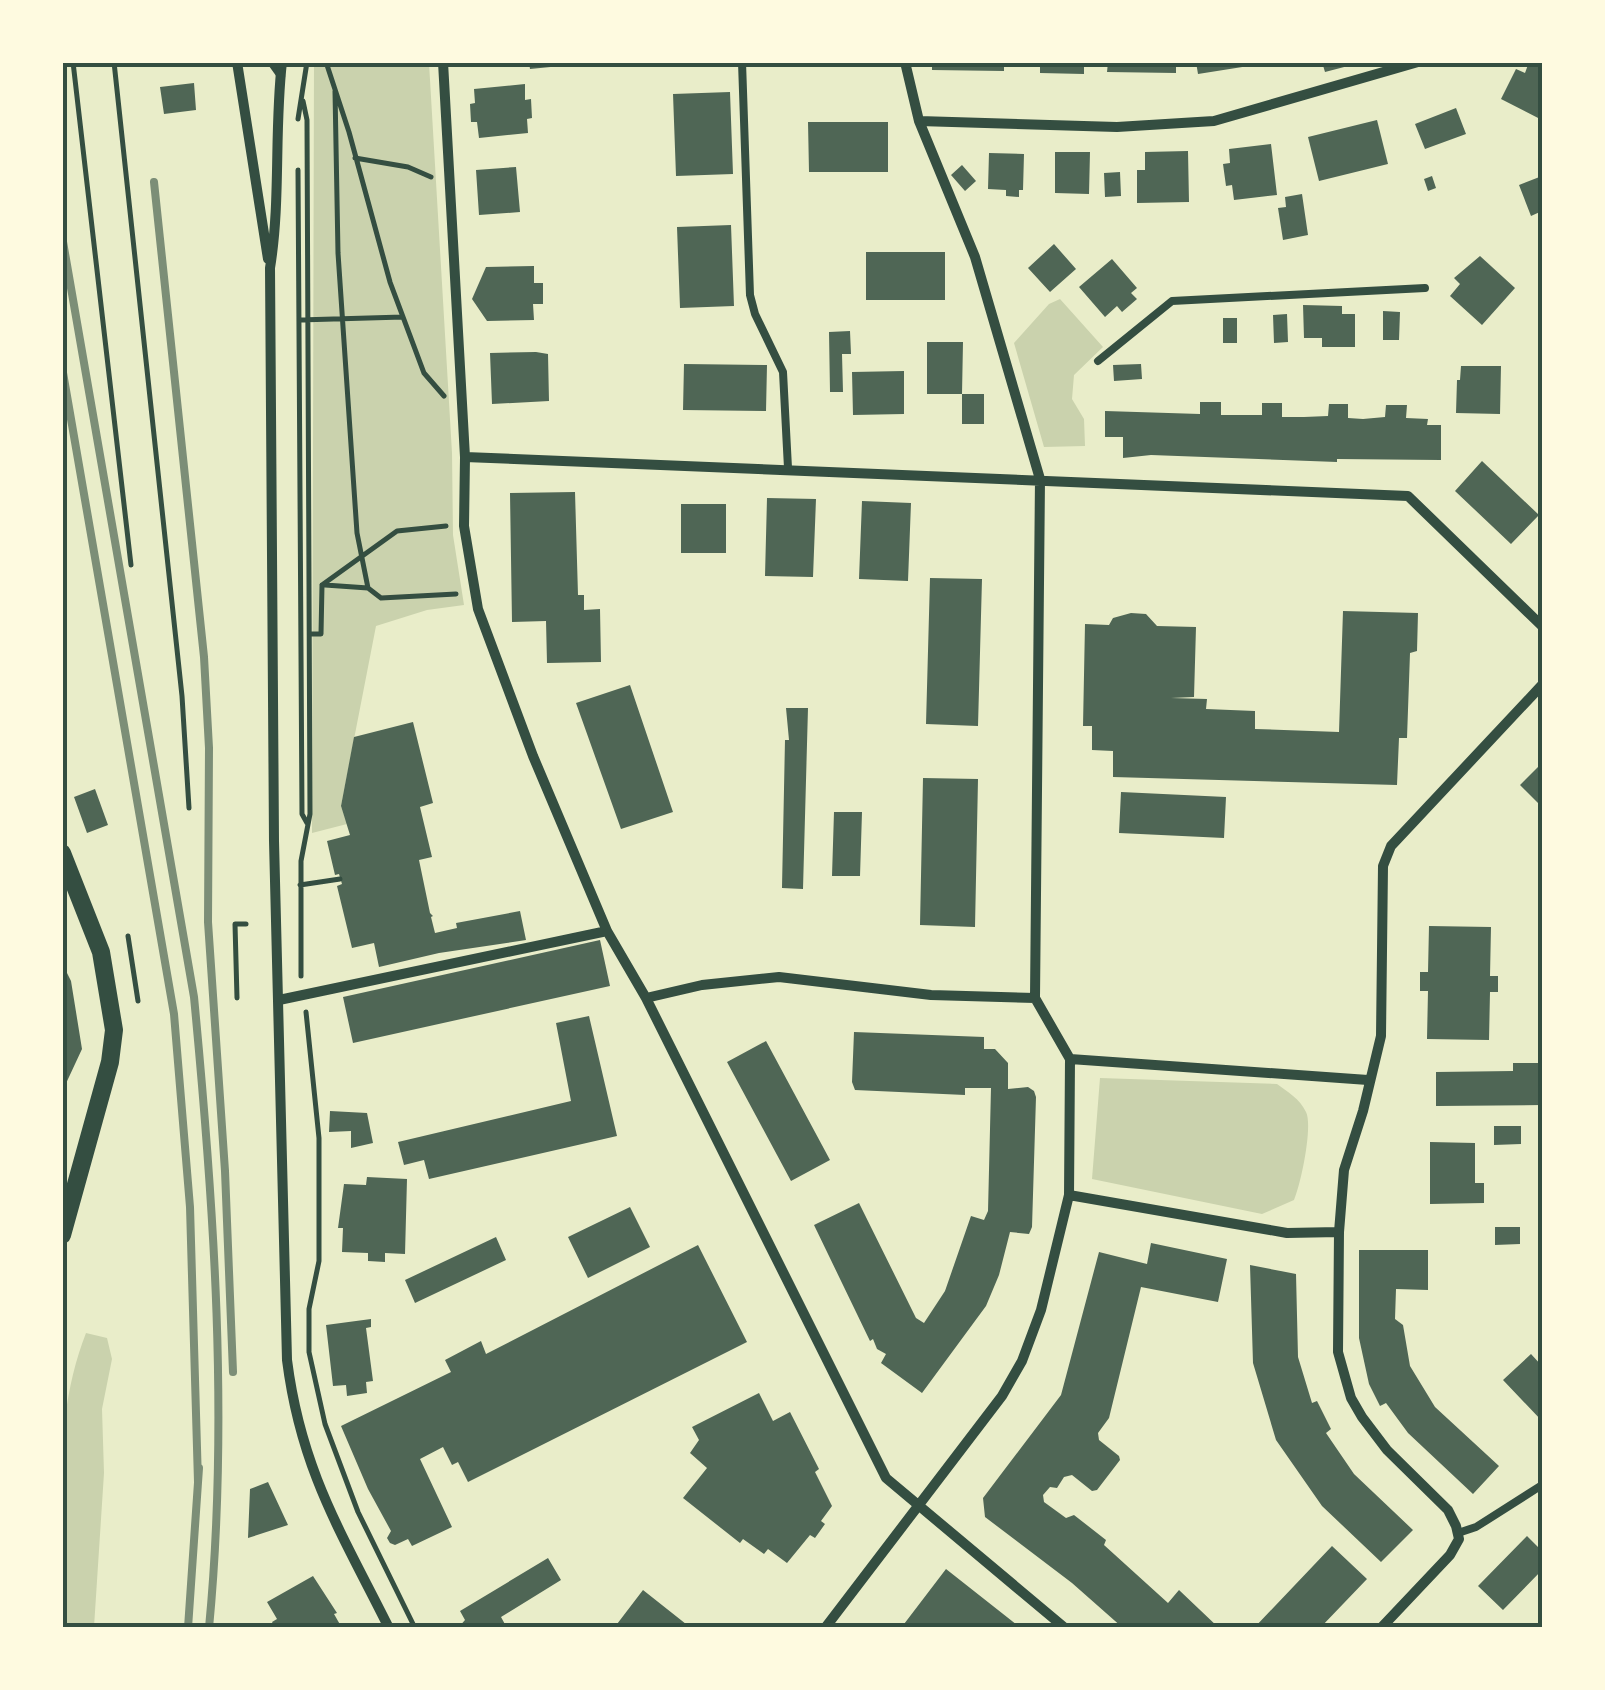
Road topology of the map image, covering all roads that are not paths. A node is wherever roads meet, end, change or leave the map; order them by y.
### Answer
1 (272, 62) edge
2 (282, 62) edge
3 (443, 62) edge
4 (742, 62) edge
5 (905, 62) edge
6 (1418, 62) edge
7 (239, 66) edge
8 (281, 76) junction
9 (918, 121) junction
10 (270, 268) junction
11 (1425, 288) dead end
12 (1098, 361) dead end
13 (465, 457) junction
14 (788, 468) junction
15 (1040, 480) junction
16 (1542, 626) edge
17 (1542, 686) edge
18 (62, 853) edge
19 (607, 931) junction
20 (646, 998) junction
21 (1035, 998) junction
22 (279, 1000) junction
23 (1070, 1059) junction
24 (1368, 1080) junction
25 (67, 1179) edge
26 (1069, 1194) junction
27 (1339, 1232) junction
28 (62, 1236) edge
29 (1542, 1485) edge
30 (918, 1506) junction
31 (1458, 1533) junction
32 (389, 1628) edge
33 (825, 1628) edge
34 (1065, 1628) edge
35 (1381, 1628) edge

1 - 8 lane
2 - 8 street
3 - 13 street
4 - 14 lane
5 - 9 street
6 - 9 street
7 - 10 street
8 - 10 street
9 - 15 street
10 - 22 street
11 - 12 lane
13 - 14 street
13 - 19 street
14 - 15 street
15 - 16 street
15 - 21 street
17 - 24 street
18 - 25 street
19 - 20 street
19 - 22 street
20 - 21 street
20 - 30 street
21 - 23 street
22 - 32 street
23 - 24 street
23 - 26 street
24 - 27 street
25 - 28 street
26 - 27 street
26 - 30 street
27 - 31 street
29 - 31 lane
30 - 33 street
30 - 34 street
31 - 35 street

